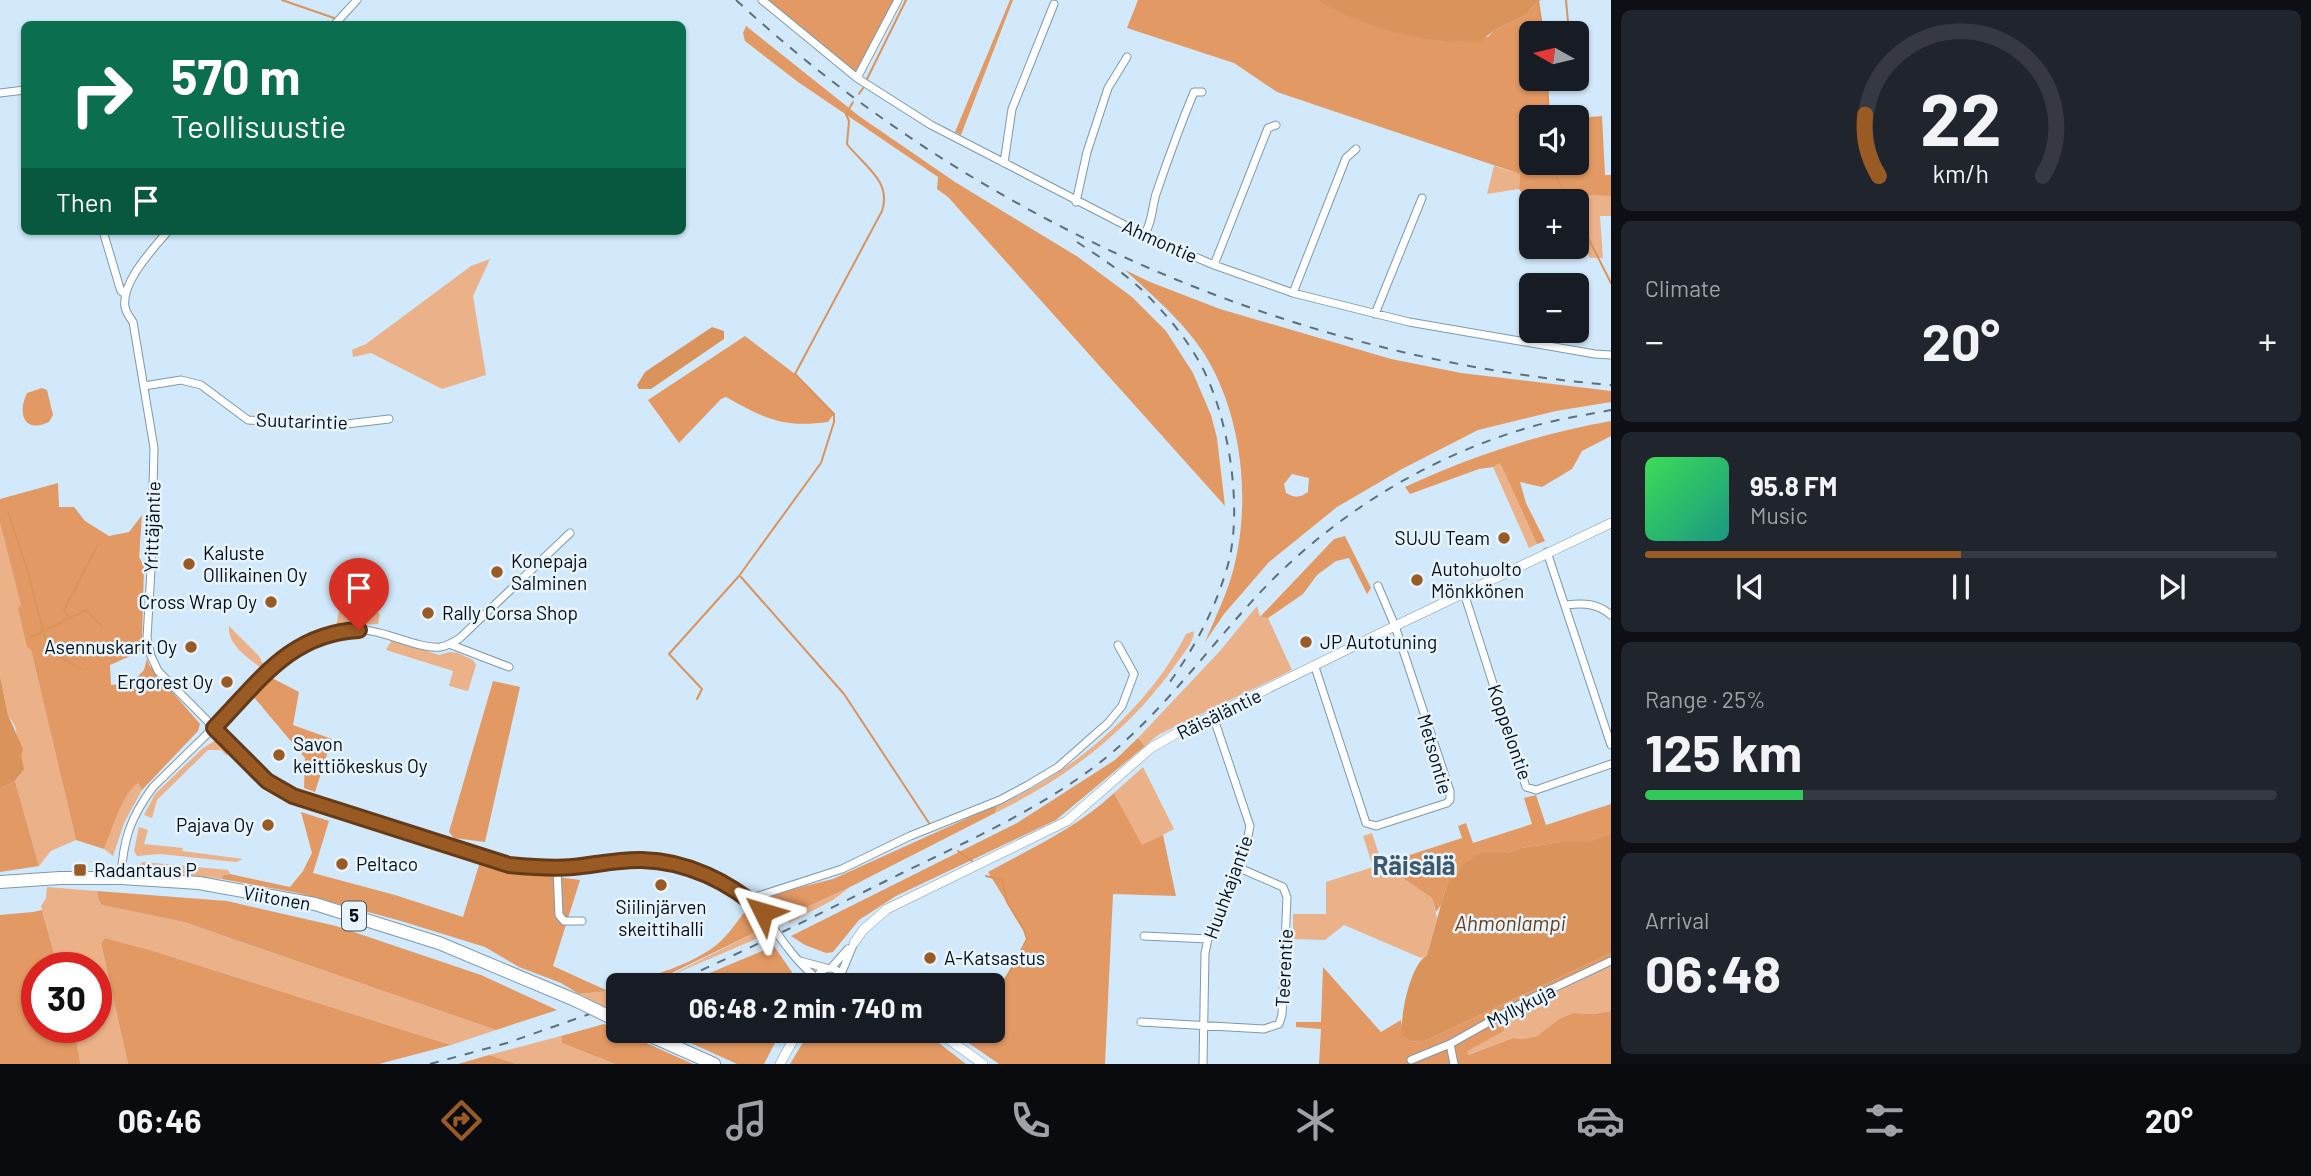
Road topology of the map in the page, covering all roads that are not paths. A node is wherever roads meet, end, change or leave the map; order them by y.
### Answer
1 (357, 0) edge
2 (762, 0) edge
3 (898, 0) edge
4 (1054, 4) dead end
5 (338, 21) edge
6 (1127, 57) dead end
7 (857, 78) junction
8 (21, 90) edge
9 (1202, 92) dead end
10 (0, 93) edge
11 (1276, 125) dead end
12 (1356, 149) dead end
13 (1004, 163) junction
14 (1422, 198) dead end
15 (1076, 202) junction
16 (104, 235) edge
17 (166, 235) edge
18 (1144, 235) junction
19 (1214, 265) junction
20 (1293, 293) junction
21 (125, 295) junction
22 (1375, 314) junction
23 (1611, 355) edge
24 (144, 386) junction
25 (389, 419) dead end
26 (1611, 523) edge
27 (570, 533) dead end
28 (1548, 552) junction
29 (1378, 586) dead end
30 (1464, 593) junction
31 (1566, 605) junction
32 (1611, 615) edge
33 (1395, 626) junction
34 (449, 644) junction
35 (1118, 645) dead end
36 (509, 667) dead end
37 (1315, 667) junction
38 (1213, 716) junction
39 (214, 728) junction
40 (1611, 745) edge
41 (1611, 764) edge
42 (1237, 867) junction
43 (557, 868) junction
44 (121, 878) junction
45 (0, 881) edge
46 (749, 900) junction
47 (582, 921) dead end
48 (1144, 936) dead end
49 (1208, 939) junction
50 (853, 943) junction
51 (798, 960) junction
52 (1611, 961) edge
53 (829, 968) junction
54 (809, 973) edge
55 (820, 973) edge
56 (834, 973) edge
57 (845, 973) edge
58 (606, 1015) edge
59 (1141, 1022) dead end
60 (1204, 1026) junction
61 (667, 1043) edge
62 (791, 1043) edge
63 (954, 1043) edge
64 (1450, 1044) junction
65 (1411, 1060) dead end
66 (714, 1064) edge
67 (780, 1064) edge
68 (983, 1064) edge
69 (1203, 1064) edge
70 (1454, 1064) edge

1 - 5 street
2 - 7 street, Ahmontie
3 - 7 street
4 - 13 street
6 - 15 street
7 - 13 street, Ahmontie
8 - 10 street
9 - 18 street
11 - 19 street
12 - 20 street
13 - 15 street, Ahmontie
14 - 22 street
15 - 18 street, Ahmontie
16 - 21 street, Yrittäjäntie
17 - 21 street
18 - 19 street, Ahmontie
19 - 20 street, Ahmontie
20 - 22 street, Ahmontie
21 - 24 street, Yrittäjäntie
22 - 23 street, Ahmontie
24 - 25 street, Suutarintie
24 - 39 street, Yrittäjäntie
26 - 28 street, Räisäläntie
27 - 34 street
28 - 30 street, Räisäläntie
28 - 31 street
29 - 33 street
30 - 33 street, Räisäläntie
30 - 41 street, Koppelontie
31 - 32 street
31 - 40 street
33 - 37 street, Räisäläntie
33 - 37 street, Metsontie
34 - 36 street
34 - 39 street
35 - 46 street
37 - 38 street, Räisäläntie
38 - 42 street, Huuhkajantie
38 - 50 street, Räisäläntie
39 - 43 street, Yrittäjäntie
39 - 44 street
42 - 49 street, Huuhkajantie
42 - 60 street, Teerentie
43 - 46 street, Yrittäjäntie
43 - 47 street
44 - 45 highway, Viitonen / 5
44 - 58 highway, Viitonen / 5, bridge
46 - 51 street, Yrittäjäntie
48 - 49 street
49 - 60 street, Huuhkajantie
50 - 53 street
50 - 57 street
51 - 53 street
51 - 54 street, Yrittäjäntie
52 - 64 street, Myllykuja
53 - 55 street
53 - 56 street
59 - 60 street
60 - 69 street, Huuhkajantie
61 - 66 highway
62 - 67 street
63 - 68 street
64 - 65 street, Myllykuja
64 - 70 street

